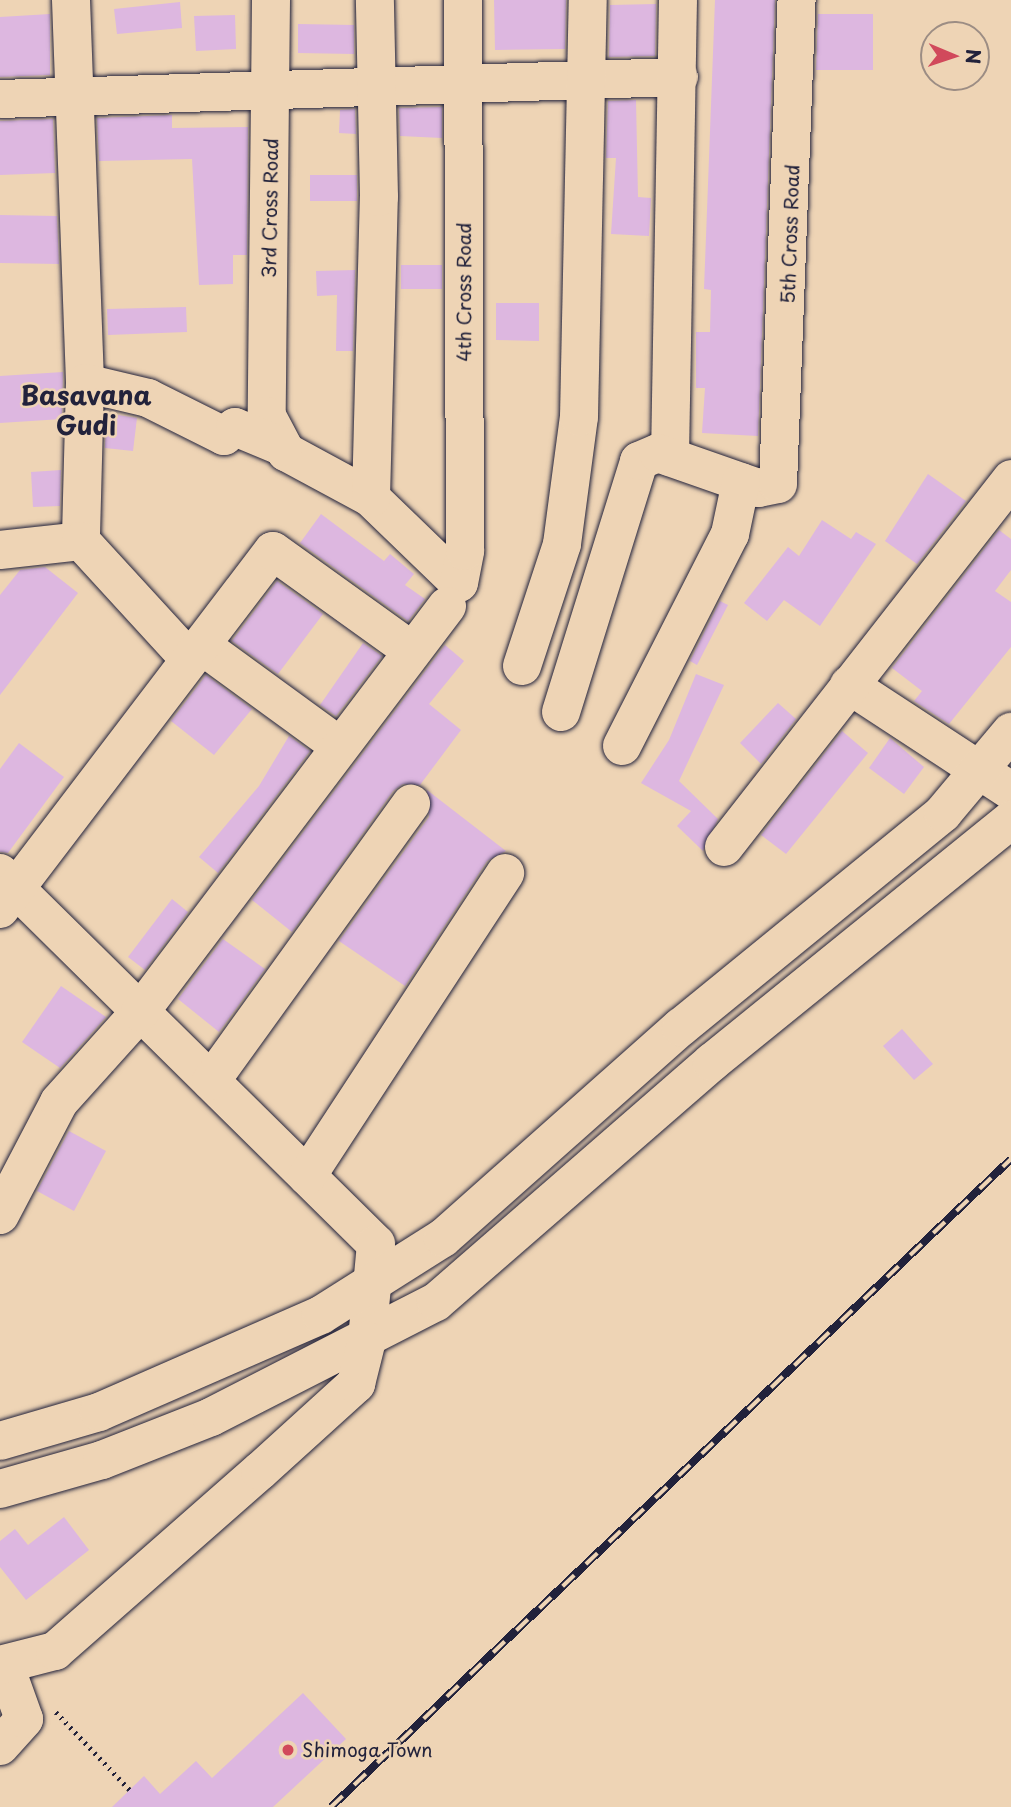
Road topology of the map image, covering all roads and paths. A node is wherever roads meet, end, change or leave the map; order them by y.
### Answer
1 (71, 0) edge
2 (271, 0) edge
3 (375, 0) edge
4 (463, 0) edge
5 (588, 0) edge
6 (678, 0) edge
7 (797, 0) edge
8 (679, 77) junction
9 (589, 80) junction
10 (463, 85) junction
11 (374, 87) junction
12 (272, 89) junction
13 (71, 96) junction
14 (0, 99) edge
15 (85, 383) junction
16 (275, 432) junction
17 (670, 457) junction
18 (1011, 479) edge
19 (741, 482) junction
20 (371, 498) junction
21 (81, 541) junction
22 (2, 552) edge
23 (453, 595) junction
24 (412, 651) junction
25 (195, 652) junction
26 (522, 666) dead end
27 (849, 685) junction
28 (561, 712) dead end
29 (1011, 732) edge
30 (338, 745) junction
31 (622, 746) dead end
32 (997, 782) edge
33 (411, 804) dead end
34 (1011, 820) edge
35 (724, 847) dead end
36 (505, 873) dead end
37 (6, 890) edge
38 (140, 1012) junction
39 (211, 1081) junction
40 (307, 1176) junction
41 (0, 1215) edge
42 (373, 1283) junction
43 (367, 1340) junction
44 (0, 1441) edge
45 (0, 1489) edge
46 (2, 1665) edge
47 (45, 1701) dead end
48 (0, 1746) edge
49 (130, 1790) dead end

1 - 13 street
2 - 12 street, 3rd Cross Road
3 - 11 street
4 - 10 street, 4th Cross Road
5 - 9 street
6 - 8 street
7 - 19 street, 5th Cross Road
8 - 9 street
8 - 17 street
9 - 10 street
9 - 26 street
10 - 11 street
10 - 23 street, 4th Cross Road
11 - 12 street
11 - 20 street
12 - 13 street
12 - 16 street, 3rd Cross Road
13 - 14 street
13 - 15 street
15 - 16 street
15 - 21 street
16 - 20 street
17 - 19 street
17 - 28 street
18 - 27 street
19 - 31 street
20 - 23 street
21 - 22 street
21 - 25 street
23 - 24 street
24 - 25 street
24 - 30 street
25 - 30 street
25 - 37 street
27 - 32 street
27 - 35 street
29 - 32 street
30 - 38 street
32 - 42 street
33 - 39 street
34 - 43 street
36 - 40 street
37 - 38 street
38 - 39 street
38 - 41 street
39 - 40 street
40 - 42 street
42 - 43 street
42 - 44 street
43 - 45 street
43 - 46 street
46 - 48 street
47 - 49 path

